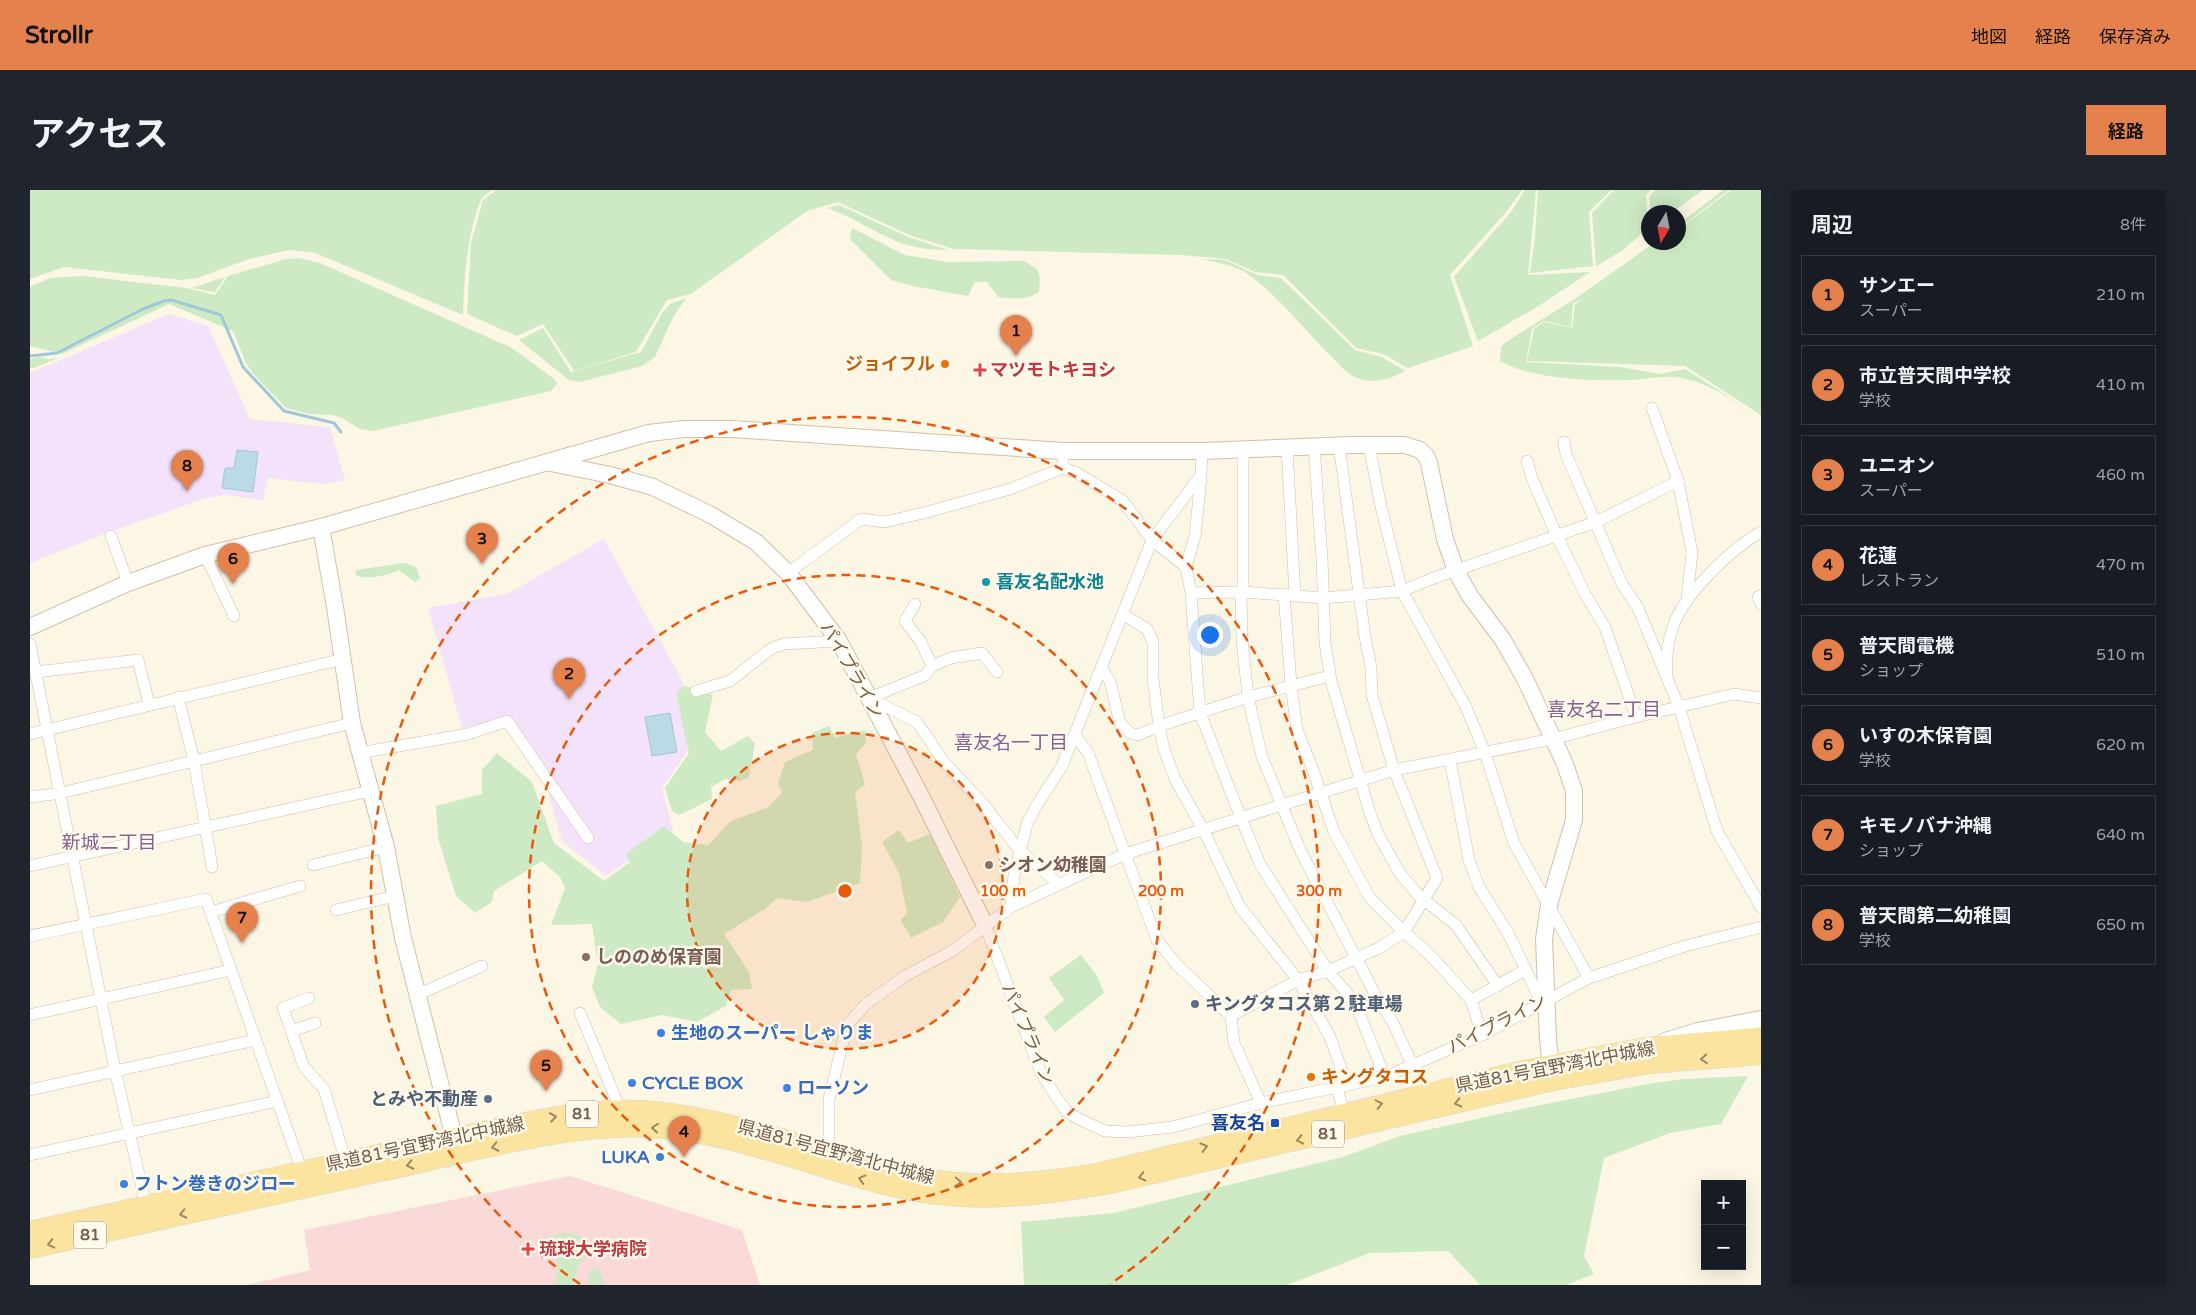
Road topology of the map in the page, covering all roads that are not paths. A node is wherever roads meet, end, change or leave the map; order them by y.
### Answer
1 (1652, 408) dead end
2 (1564, 442) dead end
3 (1339, 445) junction
4 (1369, 445) junction
5 (1314, 446) junction
6 (1287, 447) junction
7 (1243, 449) junction
8 (1202, 450) junction
9 (1063, 451) junction
10 (1527, 461) dead end
11 (546, 462) junction
12 (1064, 468) junction
13 (1201, 475) junction
14 (1678, 481) junction
15 (1596, 522) junction
16 (321, 527) junction
17 (1761, 532) edge
18 (110, 536) dead end
19 (1558, 536) junction
20 (1152, 540) junction
21 (205, 555) junction
22 (1186, 567) junction
23 (1456, 571) junction
24 (788, 573) junction
25 (128, 582) junction
26 (1242, 592) junction
27 (1402, 592) junction
28 (1191, 594) junction
29 (1290, 595) junction
30 (1761, 595) edge
31 (1360, 596) junction
32 (1324, 598) junction
33 (1687, 601) junction
34 (915, 604) dead end
35 (1761, 604) edge
36 (1124, 615) junction
37 (234, 616) dead end
38 (30, 627) edge
39 (839, 641) junction
40 (30, 644) edge
41 (343, 659) junction
42 (932, 666) junction
43 (1102, 669) junction
44 (36, 672) junction
45 (997, 672) dead end
46 (1330, 676) junction
47 (1667, 679) junction
48 (1291, 685) junction
49 (696, 691) dead end
50 (178, 697) junction
51 (1248, 697) junction
52 (869, 698) junction
53 (1761, 698) edge
54 (149, 704) junction
55 (1679, 707) junction
56 (1200, 713) junction
57 (1636, 717) junction
58 (352, 723) junction
59 (1159, 726) junction
60 (48, 728) junction
61 (30, 734) edge
62 (1075, 735) junction
63 (1553, 739) junction
64 (359, 752) junction
65 (1484, 753) junction
66 (194, 760) junction
67 (1450, 760) junction
68 (1394, 770) junction
69 (1361, 780) junction
70 (370, 790) junction
71 (1320, 792) junction
72 (61, 793) junction
73 (30, 797) edge
74 (1281, 805) junction
75 (1241, 818) junction
76 (204, 826) junction
77 (1204, 831) junction
78 (588, 838) dead end
79 (386, 848) junction
80 (1020, 851) junction
81 (1125, 854) junction
82 (74, 855) junction
83 (313, 865) dead end
84 (30, 866) edge
85 (212, 867) dead end
86 (1060, 884) junction
87 (300, 886) dead end
88 (395, 896) junction
89 (1424, 898) junction
90 (1549, 905) junction
91 (1011, 907) junction
92 (1761, 907) edge
93 (336, 910) dead end
94 (211, 912) junction
95 (88, 924) junction
96 (984, 925) junction
97 (1761, 927) edge
98 (1404, 932) junction
99 (30, 936) edge
100 (1356, 957) junction
101 (482, 966) dead end
102 (231, 970) junction
103 (1525, 970) junction
104 (1328, 971) junction
105 (1589, 978) junction
106 (1298, 980) junction
107 (1498, 986) junction
108 (416, 991) junction
109 (102, 998) junction
110 (309, 998) dead end
111 (1471, 1000) junction
112 (1546, 1000) junction
113 (580, 1013) dead end
114 (30, 1015) edge
115 (1231, 1016) junction
116 (1761, 1019) edge
117 (315, 1023) dead end
118 (291, 1031) junction
119 (1482, 1035) junction
120 (255, 1040) junction
121 (1758, 1042) edge
122 (1646, 1046) junction
123 (1412, 1064) junction
124 (116, 1070) junction
125 (1552, 1073) junction
126 (1385, 1077) junction
127 (1342, 1086) junction
128 (30, 1090) edge
129 (277, 1101) junction
130 (1261, 1103) junction
131 (621, 1111) junction
132 (1344, 1112) junction
133 (129, 1132) junction
134 (456, 1146) junction
135 (30, 1155) edge
136 (823, 1159) junction
137 (346, 1162) junction
138 (302, 1171) junction
139 (148, 1213) junction
140 (30, 1231) edge
141 (30, 1249) edge

1 - 14 street
2 - 15 street
3 - 4 street
3 - 5 street
3 - 31 street
4 - 23 street
4 - 27 street
5 - 6 street
5 - 32 street
6 - 7 street
6 - 29 street
7 - 8 street
7 - 26 street
8 - 9 street
8 - 13 street
9 - 11 street
9 - 12 street
10 - 19 street
11 - 16 street
11 - 24 street, パイプライン
12 - 20 street
12 - 24 street
13 - 20 street
13 - 22 street
14 - 15 street
14 - 33 street
15 - 19 street
15 - 47 street
16 - 21 street
16 - 41 street
17 - 33 street
18 - 25 street
19 - 23 street
19 - 57 street
20 - 22 street
20 - 36 street
21 - 25 street
21 - 37 street
22 - 28 street
23 - 27 street
23 - 63 street
24 - 39 street, パイプライン
25 - 38 street
26 - 28 street
26 - 29 street
26 - 51 street
27 - 31 street
27 - 65 street
28 - 56 street
29 - 32 street
29 - 48 street
30 - 35 street
31 - 32 street
31 - 68 street
32 - 46 street
33 - 47 street
34 - 42 street
36 - 43 street
36 - 59 street
39 - 49 street
39 - 52 street, パイプライン
40 - 44 street
41 - 50 street
41 - 58 street
42 - 45 street
42 - 52 street
43 - 59 street
43 - 62 street
44 - 54 street
44 - 60 street
46 - 48 street
46 - 69 street
47 - 55 street
48 - 51 street
48 - 71 street
50 - 54 street
50 - 66 street
51 - 56 street
51 - 74 street
52 - 80 street
52 - 96 street, パイプライン
53 - 55 street
54 - 60 street
55 - 57 street
55 - 92 street
56 - 59 street
56 - 75 street
57 - 63 street
58 - 64 street
58 - 66 street
59 - 77 street
60 - 61 street
60 - 72 street
62 - 80 street
62 - 81 street
63 - 65 street
63 - 90 street
64 - 70 street
64 - 78 street
65 - 67 street
65 - 90 street
66 - 72 street
66 - 76 street
67 - 68 street
67 - 103 street
68 - 69 street
68 - 89 street
69 - 71 street
69 - 89 street
70 - 76 street
70 - 79 street
71 - 74 street
71 - 98 street
72 - 73 street
72 - 82 street
74 - 75 street
74 - 100 street
75 - 77 street
75 - 104 street
76 - 82 street
76 - 85 street
77 - 81 street
77 - 106 street
79 - 83 street
79 - 88 street
80 - 86 street
80 - 91 street
81 - 86 street
81 - 115 street
82 - 84 street
82 - 95 street
86 - 91 street
87 - 94 street
88 - 93 street
88 - 108 street
89 - 98 street
89 - 107 street
90 - 105 street
90 - 112 street
91 - 96 street
94 - 95 street
94 - 102 street
95 - 99 street
95 - 109 street
96 - 130 street, パイプライン
96 - 136 street
97 - 105 street, パイプライン
98 - 100 street
98 - 111 street
100 - 104 street
100 - 123 street
101 - 108 street
102 - 109 street
102 - 120 street
103 - 107 street
103 - 112 street
104 - 106 street
104 - 126 street
105 - 112 street, パイプライン
106 - 115 street
106 - 127 street
107 - 111 street
108 - 134 street
109 - 114 street
109 - 124 street
110 - 118 street
111 - 119 street
112 - 119 street, パイプライン
112 - 125 street
113 - 131 street
115 - 130 street
116 - 122 street
117 - 118 street
118 - 137 street
119 - 123 street, パイプライン
120 - 124 street
120 - 129 street
121 - 122 main road, 県道81号宜野湾北中城線 / 81
121 -> 125 main road, 県道81号宜野湾北中城線 / 81
122 - 125 main road, 県道81号宜野湾北中城線 / 81
123 - 126 street, パイプライン
124 - 128 street
124 - 133 street
132 -> 125 main road, 県道81号宜野湾北中城線 / 81
125 -> 136 main road, 県道81号宜野湾北中城線 / 81
126 - 127 street, パイプライン
127 - 130 street, パイプライン
127 - 132 street
129 - 133 street
129 - 138 street
134 -> 131 main road, 県道81号宜野湾北中城線 / 81
131 - 136 main road, 県道81号宜野湾北中城線 / 81
136 -> 132 main road, 県道81号宜野湾北中城線 / 81
133 - 135 street
133 - 139 street
136 -> 134 main road, 県道81号宜野湾北中城線 / 81
134 - 137 main road, 県道81号宜野湾北中城線 / 81
134 -> 139 main road, 県道81号宜野湾北中城線 / 81
137 - 138 main road, 県道81号宜野湾北中城線 / 81
138 - 139 main road, 県道81号宜野湾北中城線 / 81
139 - 140 main road, 県道81号宜野湾北中城線 / 81
139 -> 141 main road, 県道81号宜野湾北中城線 / 81

